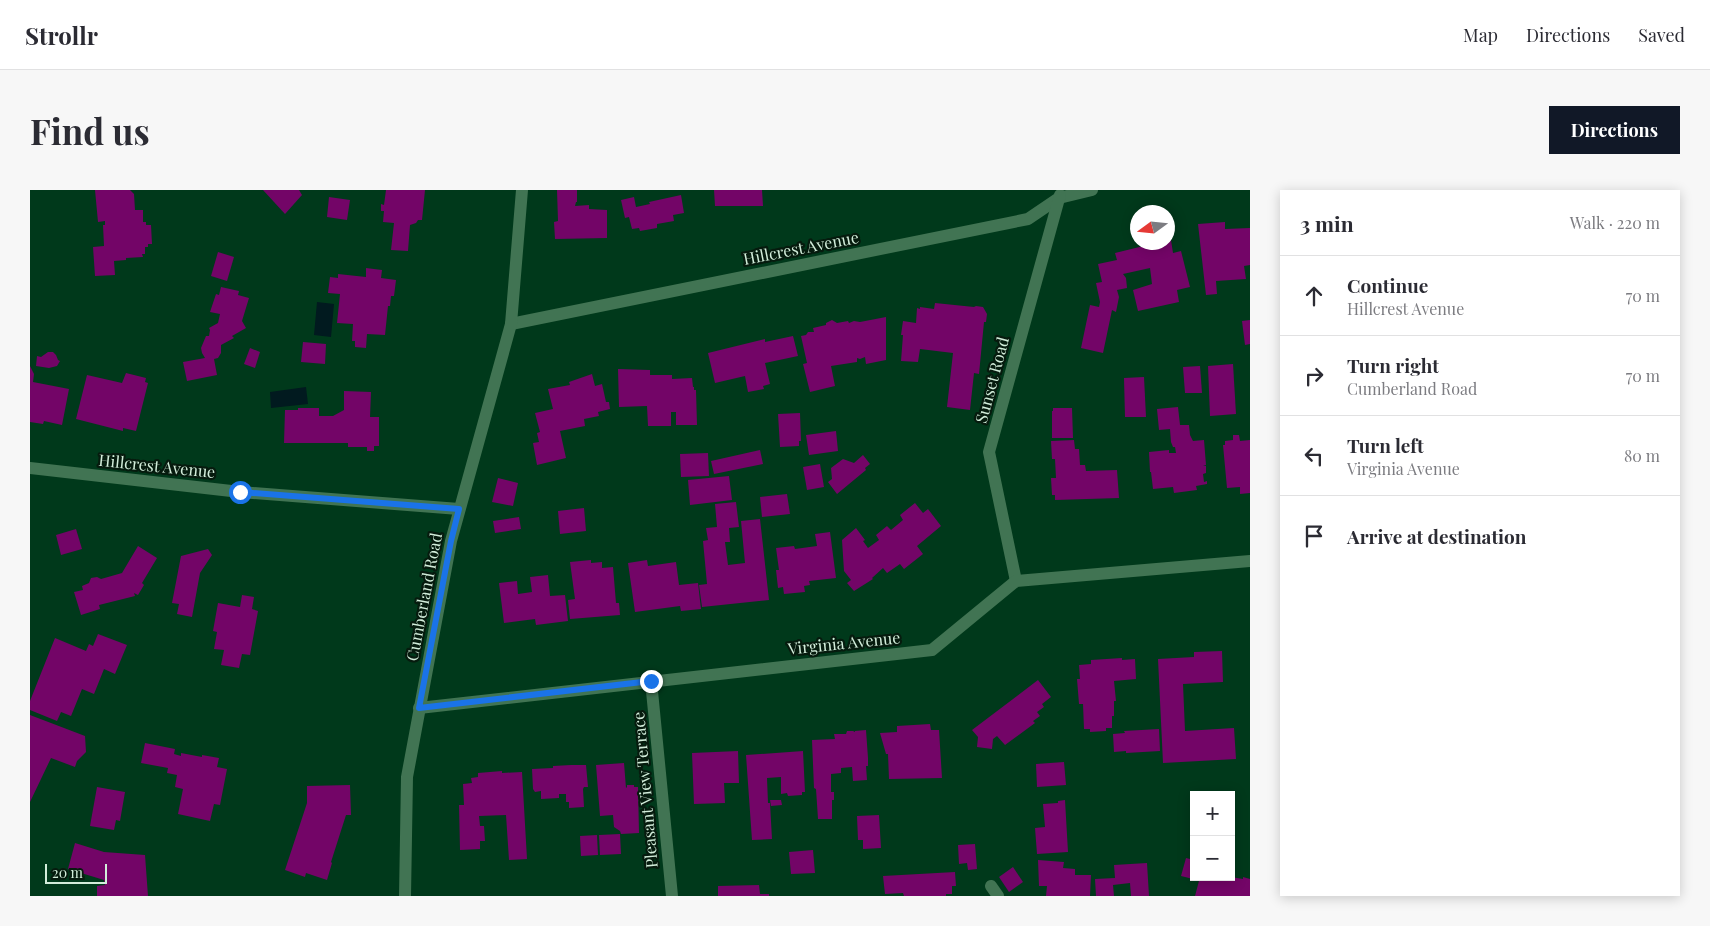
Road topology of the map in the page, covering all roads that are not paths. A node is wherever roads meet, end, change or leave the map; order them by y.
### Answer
1 (522, 190) edge
2 (1092, 190) edge
3 (1060, 194) edge
4 (511, 324) junction
5 (30, 468) edge
6 (459, 509) junction
7 (1250, 561) edge
8 (1016, 581) junction
9 (651, 681) junction
10 (419, 708) junction
11 (404, 896) edge
12 (672, 896) edge

1 - 4 street, Cumberland Road
2 - 3 street, Hillcrest Avenue
3 - 4 street, Hillcrest Avenue
3 - 8 street, Sunset Road
4 - 6 street, Cumberland Road
5 - 6 street, Hillcrest Avenue
6 - 10 street, Cumberland Road
7 - 8 street
8 - 9 street, Virginia Avenue
9 - 10 street, Virginia Avenue
9 - 12 street, Pleasant View Terrace
10 - 11 street, Cumberland Road

